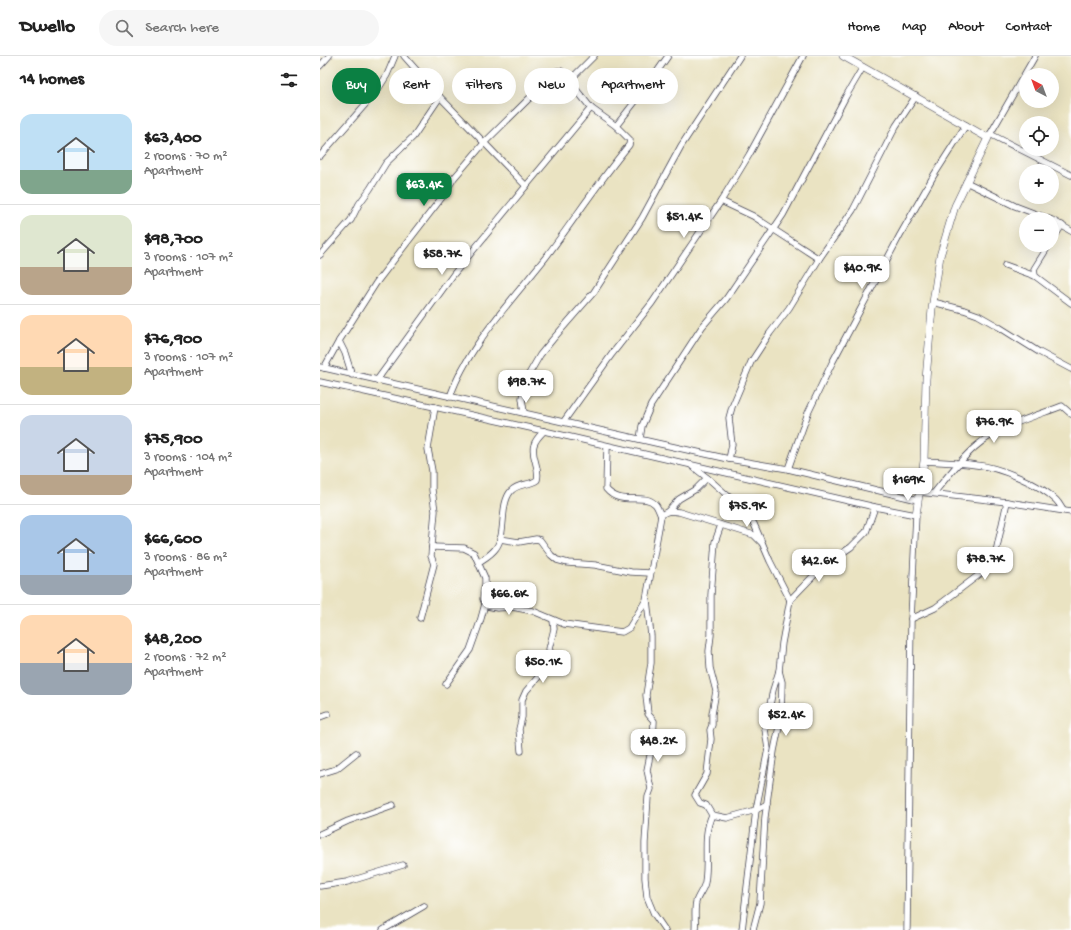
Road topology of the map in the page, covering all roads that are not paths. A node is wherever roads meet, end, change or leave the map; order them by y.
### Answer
1 (329, 56) edge
2 (395, 56) edge
3 (404, 56) edge
4 (594, 56) edge
5 (668, 56) edge
6 (740, 56) edge
7 (803, 56) edge
8 (843, 56) edge
9 (1035, 56) edge
10 (320, 66) edge
11 (863, 67) junction
12 (415, 68) edge
13 (579, 71) edge
14 (579, 93) edge
15 (916, 96) junction
16 (444, 101) edge
17 (435, 104) edge
18 (524, 104) edge
19 (591, 108) junction
20 (966, 125) junction
21 (616, 126) junction
22 (989, 136) junction
23 (485, 142) junction
24 (320, 156) edge
25 (1071, 176) edge
26 (966, 182) junction
27 (526, 186) junction
28 (720, 201) junction
29 (1031, 212) edge
30 (1059, 224) edge
31 (1062, 225) junction
32 (774, 230) junction
33 (1059, 230) edge
34 (1071, 231) edge
35 (1045, 252) edge
36 (320, 255) edge
37 (819, 259) junction
38 (1005, 264) dead end
39 (1035, 276) junction
40 (933, 302) junction
41 (1071, 303) edge
42 (339, 341) junction
43 (322, 368) edge
44 (1071, 369) edge
45 (352, 375) junction
46 (378, 380) junction
47 (320, 382) edge
48 (450, 397) junction
49 (435, 408) junction
50 (524, 413) junction
51 (1071, 414) edge
52 (564, 421) junction
53 (544, 431) junction
54 (640, 439) junction
55 (607, 446) junction
56 (729, 459) junction
57 (924, 461) junction
58 (958, 463) junction
59 (690, 465) junction
60 (788, 469) junction
61 (707, 478) junction
62 (919, 492) junction
63 (934, 493) junction
64 (918, 500) junction
65 (1007, 502) junction
66 (875, 507) junction
67 (1063, 510) junction
68 (668, 511) junction
69 (1071, 512) edge
70 (916, 514) junction
71 (661, 516) junction
72 (721, 525) junction
73 (500, 539) junction
74 (762, 543) junction
75 (432, 547) junction
76 (479, 562) junction
77 (650, 573) junction
78 (646, 600) junction
79 (790, 600) junction
80 (485, 604) junction
81 (420, 618) dead end
82 (911, 619) junction
83 (553, 620) junction
84 (779, 671) junction
85 (446, 684) dead end
86 (328, 714) dead end
87 (320, 717) edge
88 (521, 750) dead end
89 (356, 753) dead end
90 (320, 774) edge
91 (767, 804) junction
92 (392, 805) dead end
93 (756, 810) junction
94 (712, 815) junction
95 (320, 834) edge
96 (403, 865) dead end
97 (320, 886) edge
98 (424, 906) dead end
99 (383, 930) edge
100 (665, 930) edge
101 (695, 930) edge
102 (742, 930) edge
103 (753, 930) edge
104 (907, 930) edge

1 - 10 street
2 - 24 street
3 - 12 street
4 - 13 street
5 - 21 street
6 - 50 street
7 - 28 street
8 - 11 street
9 - 22 street
11 - 15 street
11 - 32 street
14 - 19 street
15 - 20 street
15 - 37 street
16 - 23 street
17 - 36 street
18 - 23 street
19 - 21 street
19 - 27 street
20 - 22 street
20 - 60 street
21 - 48 street
22 - 25 street
22 - 26 street
23 - 27 street
23 - 42 street
26 - 29 street
26 - 40 street
27 - 46 street
28 - 32 street
28 - 52 street
30 - 31 street
31 - 33 street
31 - 34 street
32 - 37 street
32 - 54 street
35 - 39 street
37 - 56 street
38 - 39 street
39 - 41 street
40 - 44 street
40 - 57 street
42 - 43 street
42 - 45 street
43 - 45 street
45 - 46 street
46 - 48 street
47 - 49 street
48 - 50 street
49 - 53 street
49 - 75 street
50 - 52 street
51 - 58 street
52 - 54 street
53 - 55 street
53 - 73 street
54 - 56 street
55 - 59 street
55 - 71 street
56 - 60 street
57 - 58 street
57 - 62 street
58 - 63 street
58 - 67 street
59 - 61 street
59 - 66 street
60 - 64 street
61 - 68 street
61 - 74 street
62 - 63 street
62 - 64 street
63 - 65 street
64 - 70 street
65 - 67 street
65 - 82 street
66 - 70 street
66 - 79 street
67 - 69 street
68 - 71 street
68 - 72 street
70 - 82 street
71 - 77 street
72 - 74 street
72 - 94 street
73 - 76 street
73 - 77 street
74 - 79 street
75 - 76 street
75 - 81 street
76 - 80 street
77 - 78 street
78 - 83 street
78 - 100 street
79 - 84 street
80 - 83 street
80 - 85 street
82 - 104 street
83 - 88 street
84 - 91 street
84 - 93 street
86 - 87 street
89 - 90 street
91 - 93 street
91 - 103 street
92 - 95 street
93 - 94 street
93 - 102 street
94 - 101 street
96 - 97 street
98 - 99 street

